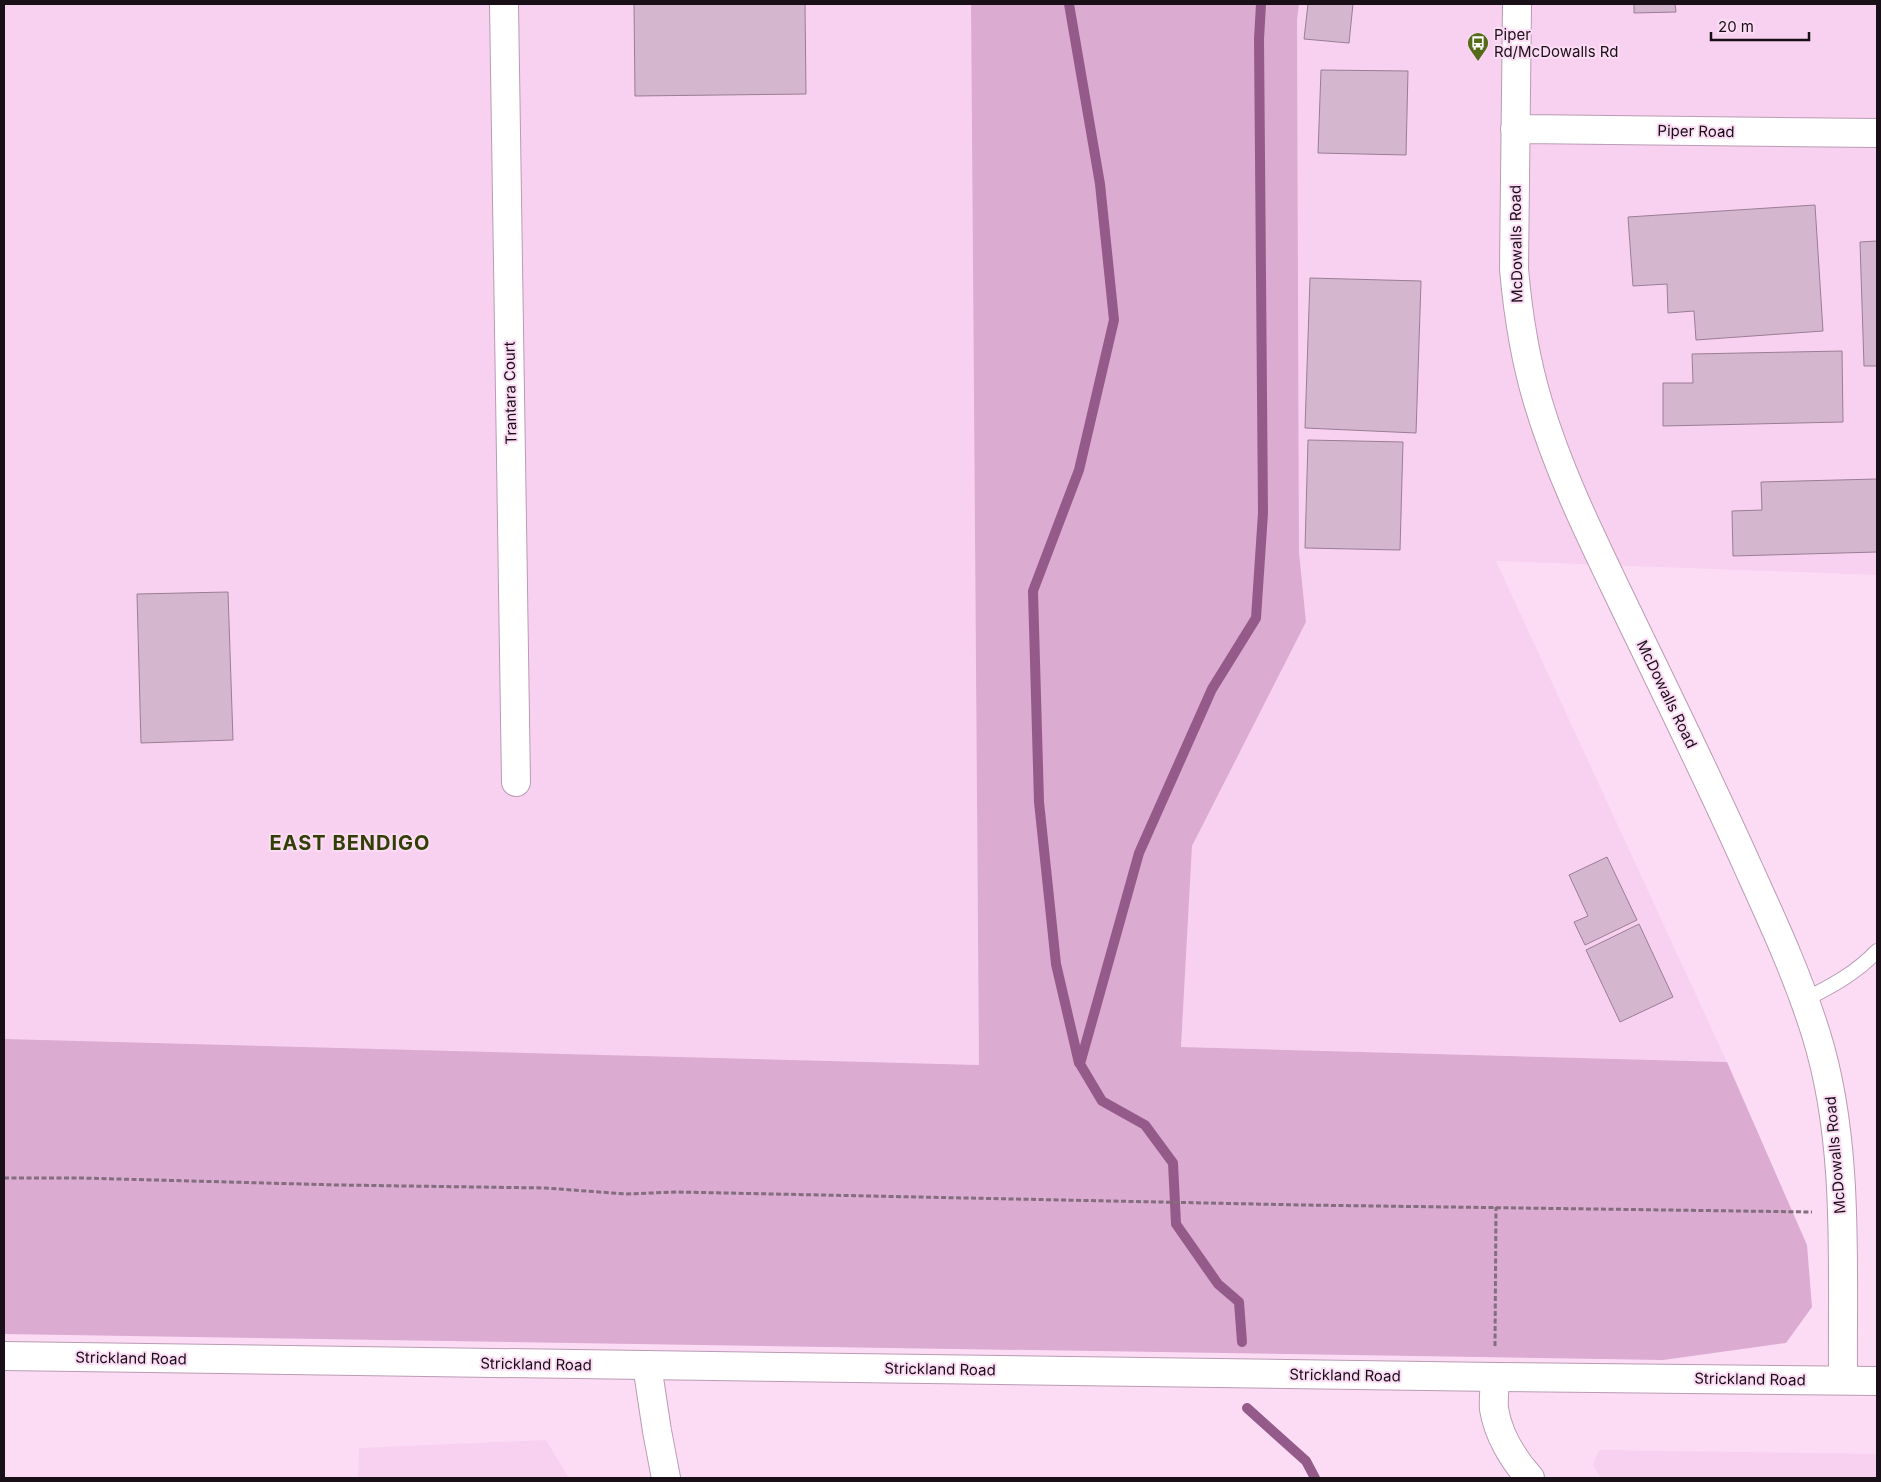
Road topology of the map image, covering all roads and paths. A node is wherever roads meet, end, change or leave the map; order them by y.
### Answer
1 (504, 4) edge
2 (1517, 4) edge
3 (1515, 129) junction
4 (1877, 133) edge
5 (516, 782) dead end
6 (1877, 951) edge
7 (1804, 1000) junction
8 (4, 1178) edge
9 (1496, 1207) junction
10 (1841, 1213) junction
11 (4, 1356) edge
12 (648, 1365) junction
13 (1495, 1377) junction
14 (1843, 1380) junction
15 (1877, 1381) edge
16 (666, 1478) edge
17 (1530, 1478) edge

1 - 5 street, Trantara Court
2 - 3 street, McDowalls Road
3 - 4 street, Piper Road
3 - 7 street, McDowalls Road
6 - 7 lane
7 - 10 street, McDowalls Road
8 - 9 path
9 - 10 path
9 - 13 path
10 - 14 street, McDowalls Road
11 - 12 street, Strickland Road
12 - 13 street, Strickland Road
12 - 16 street
13 - 14 street, Strickland Road
13 - 17 street
14 - 15 street, Strickland Road

